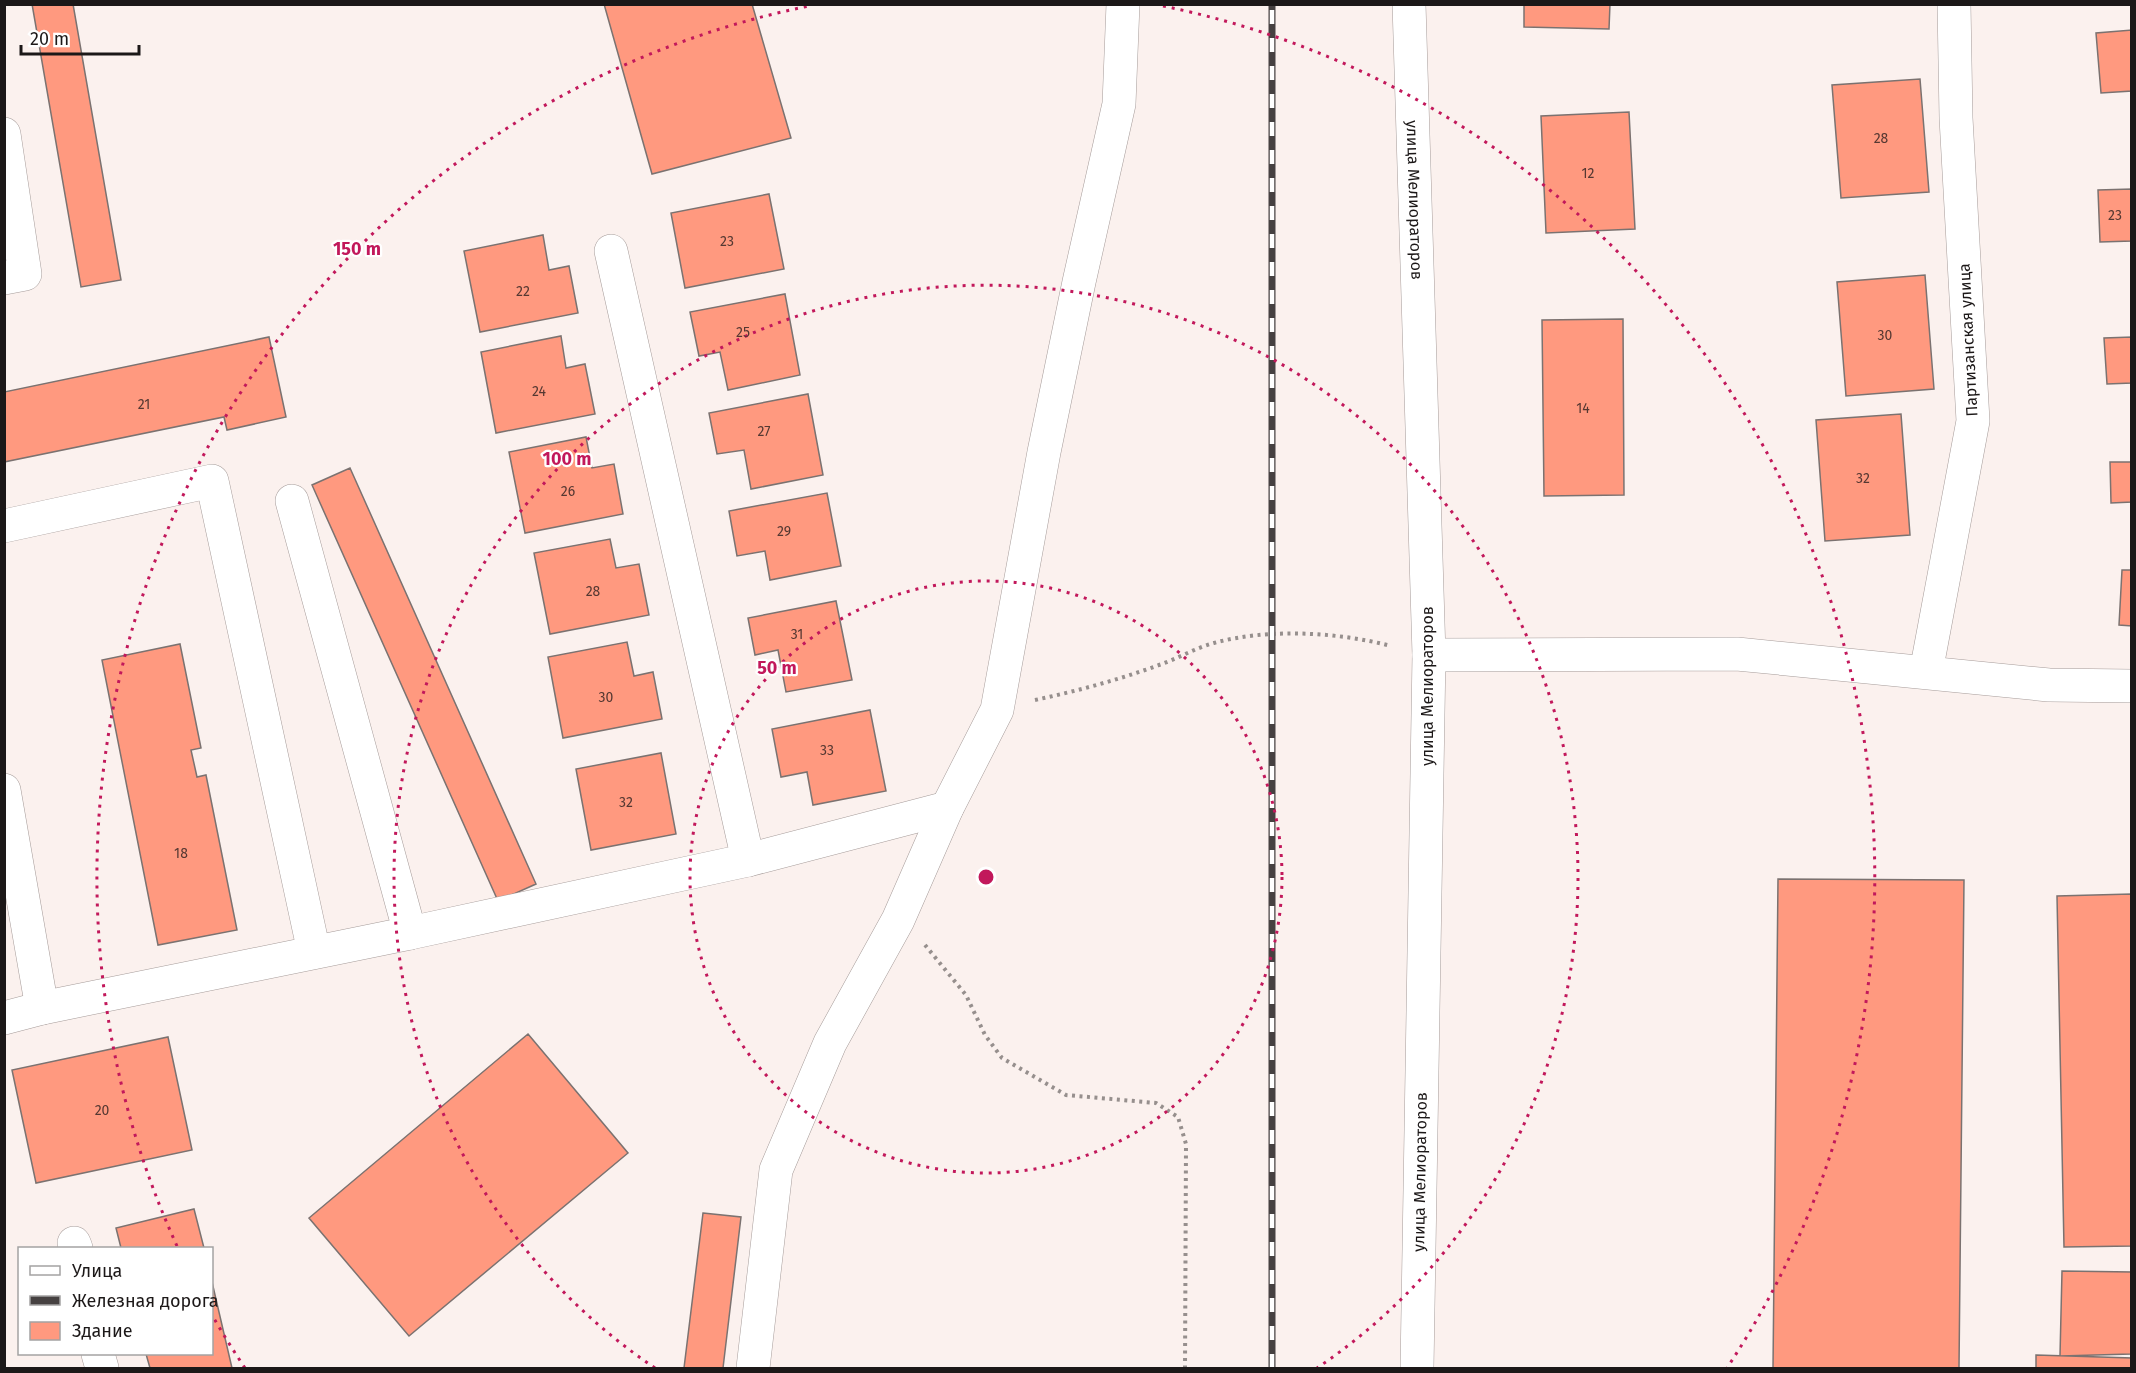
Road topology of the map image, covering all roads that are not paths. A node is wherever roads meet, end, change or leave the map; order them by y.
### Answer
1 (1123, 4) edge
2 (1409, 4) edge
3 (1954, 4) edge
4 (4, 134) edge
5 (611, 251) dead end
6 (4, 278) edge
7 (291, 501) dead end
8 (4, 526) edge
9 (1429, 655) junction
10 (1926, 672) junction
11 (2132, 686) edge
12 (4, 790) edge
13 (947, 808) junction
14 (748, 860) junction
15 (410, 933) junction
16 (314, 952) junction
17 (42, 1008) junction
18 (4, 1018) edge
19 (753, 1368) edge
20 (1417, 1368) edge

1 - 13 street
2 - 9 street, улица Мелиораторов
3 - 10 street, Партизанская улица
4 - 6 street
5 - 14 street
7 - 15 street
8 - 16 street
9 - 10 street
9 - 20 street, улица Мелиораторов
10 - 11 street
12 - 17 street
13 - 14 street
13 - 19 street
14 - 15 street
15 - 16 street
16 - 17 street
17 - 18 street

